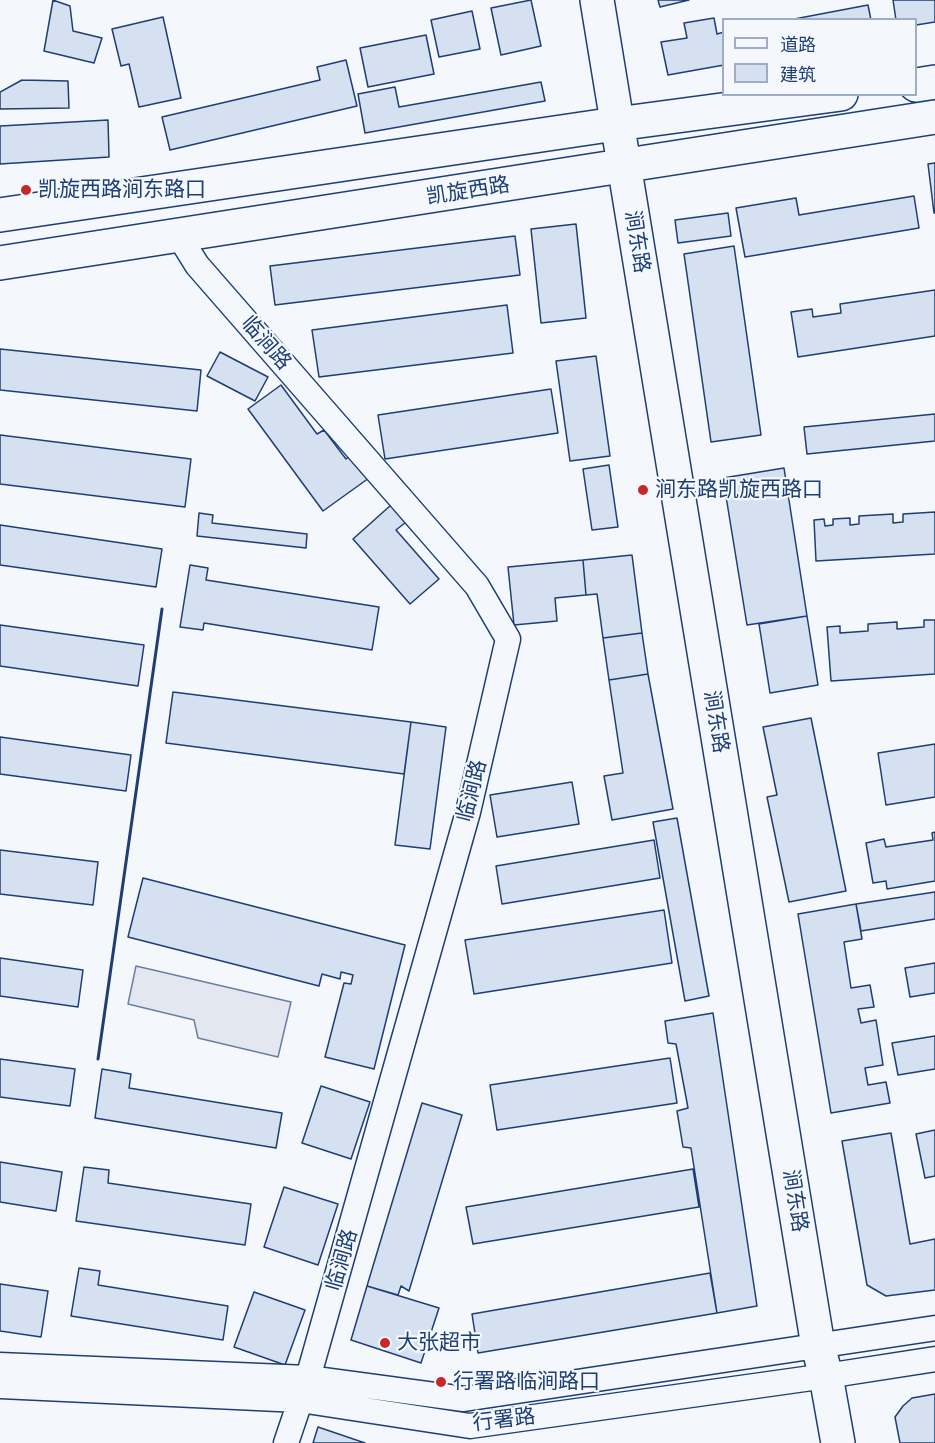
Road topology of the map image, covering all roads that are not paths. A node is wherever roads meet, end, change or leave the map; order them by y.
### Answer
1 (581, 0) edge
2 (597, 0) edge
3 (935, 82) edge
4 (917, 85) edge
5 (827, 96) edge
6 (935, 117) edge
7 (610, 125) junction
8 (617, 167) junction
9 (0, 215) edge
10 (179, 236) junction
11 (0, 263) edge
12 (935, 1328) edge
13 (935, 1359) edge
14 (813, 1362) junction
15 (0, 1365) edge
16 (0, 1386) edge
17 (304, 1389) junction
18 (286, 1443) edge
19 (818, 1443) edge
20 (838, 1443) edge

1 - 7 main road, 涧东路
2 - 7 main road, 涧东路
3 - 4 main road
5 - 7 main road
6 - 8 main road, 凯旋西路
7 - 8 main road, 涧东路
7 - 9 main road
8 - 10 main road, 凯旋西路
8 - 14 main road, 涧东路
10 - 11 main road, 凯旋西路
10 - 17 street, 临涧路
12 - 14 street, 行署路
13 - 14 street, 行署路
14 - 17 street, 行署路
14 - 19 main road, 涧东路
14 - 20 main road, 涧东路
15 - 17 street, 行署路
16 - 17 street, 行署路
17 - 18 street, 临涧路

